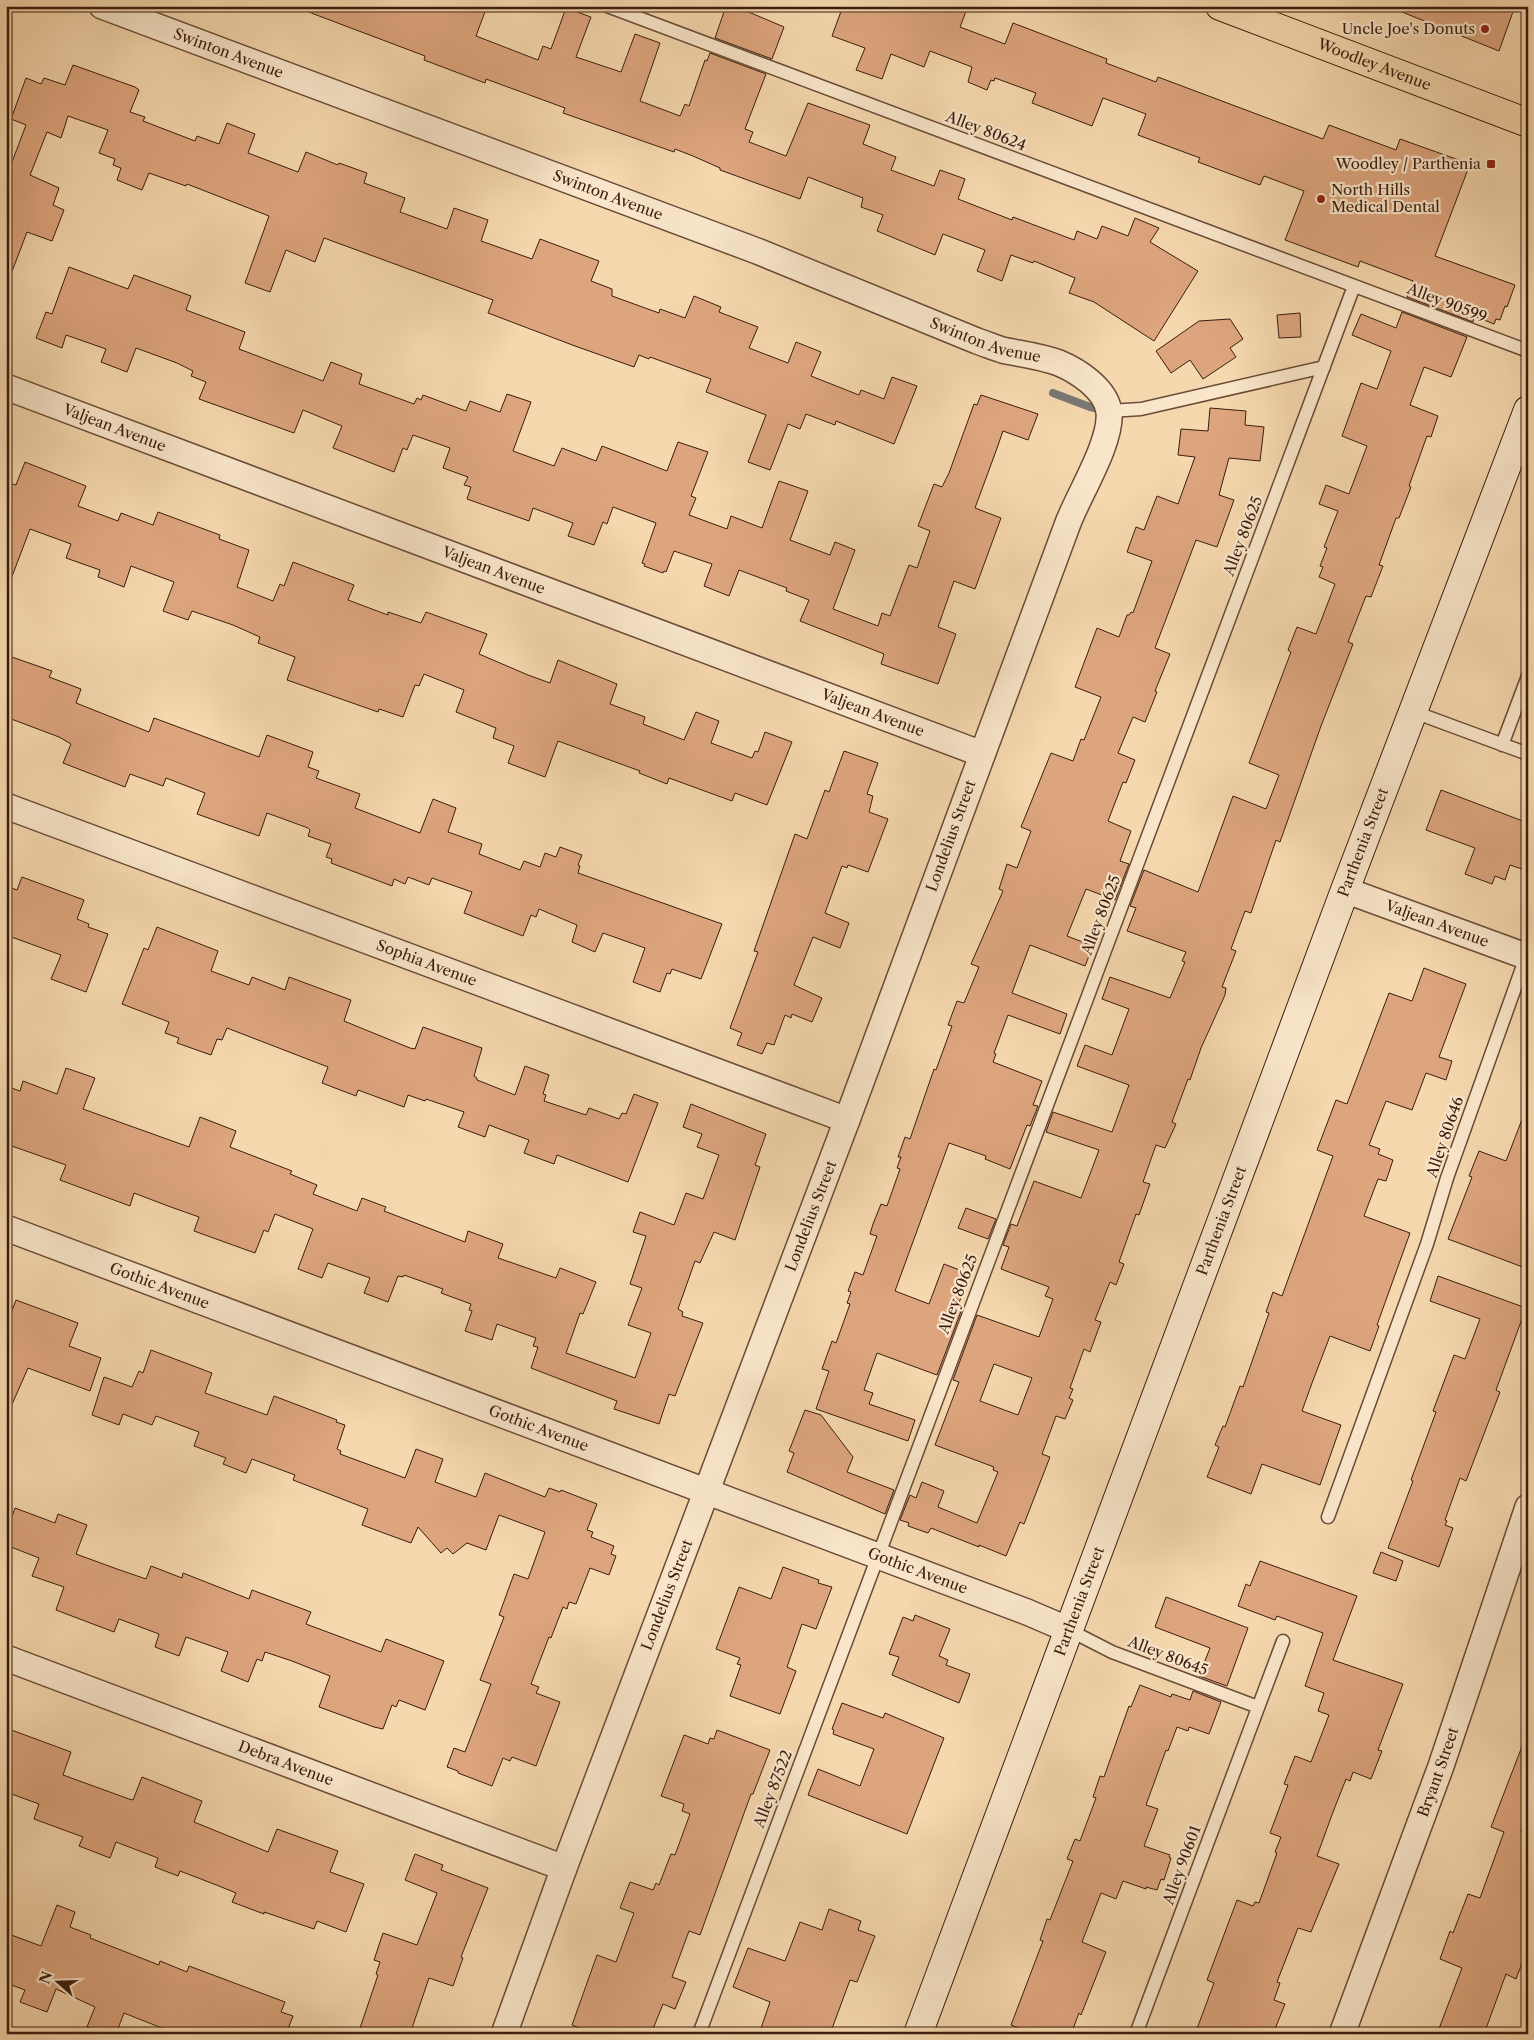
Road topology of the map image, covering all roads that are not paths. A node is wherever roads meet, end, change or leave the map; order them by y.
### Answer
1 (102, 6) edge
2 (607, 6) edge
3 (1220, 6) edge
4 (1528, 122) edge
5 (1354, 286) junction
6 (1528, 351) edge
7 (1324, 368) junction
8 (6, 387) edge
9 (1106, 405) junction
10 (1528, 410) edge
11 (1528, 676) edge
12 (1414, 712) junction
13 (1502, 745) junction
14 (982, 754) junction
15 (1528, 754) edge
16 (6, 806) edge
17 (1345, 890) junction
18 (1527, 957) edge
19 (847, 1120) junction
20 (6, 1228) edge
21 (707, 1491) junction
22 (1528, 1508) edge
23 (1328, 1517) dead end
24 (878, 1556) junction
25 (1069, 1630) junction
26 (1283, 1641) dead end
27 (6, 1658) edge
28 (1258, 1707) junction
29 (564, 1868) junction
30 (504, 2034) edge
31 (699, 2034) edge
32 (918, 2034) edge
33 (1136, 2034) edge
34 (1342, 2034) edge

1 - 9 street, Swinton Avenue
2 - 5 lane, Alley 80624
3 - 4 main road, Woodley Avenue
5 - 6 lane, Alley 90599
5 - 7 lane, Alley 80625
7 - 9 lane
7 - 24 lane, Alley 80625
8 - 14 street, Valjean Avenue
9 - 14 street, Londelius Street
10 - 12 main road, Parthenia Street
11 - 13 lane
12 - 13 lane
12 - 17 main road, Parthenia Street
13 - 15 lane
14 - 19 street, Londelius Street
16 - 19 street, Sophia Avenue
17 - 18 street, Valjean Avenue
17 - 25 main road, Parthenia Street
18 - 23 lane, Alley 80646
19 - 21 street, Londelius Street
20 - 21 street, Gothic Avenue
21 - 24 street, Gothic Avenue
21 - 29 street, Londelius Street
22 - 34 street, Bryant Street
24 - 25 street, Gothic Avenue
24 - 31 lane, Alley 87522
25 - 28 lane, Alley 80645
25 - 32 main road, Parthenia Street
26 - 28 lane, Alley 90601
27 - 29 street, Debra Avenue
28 - 33 lane, Alley 90601
29 - 30 street, Londelius Street

